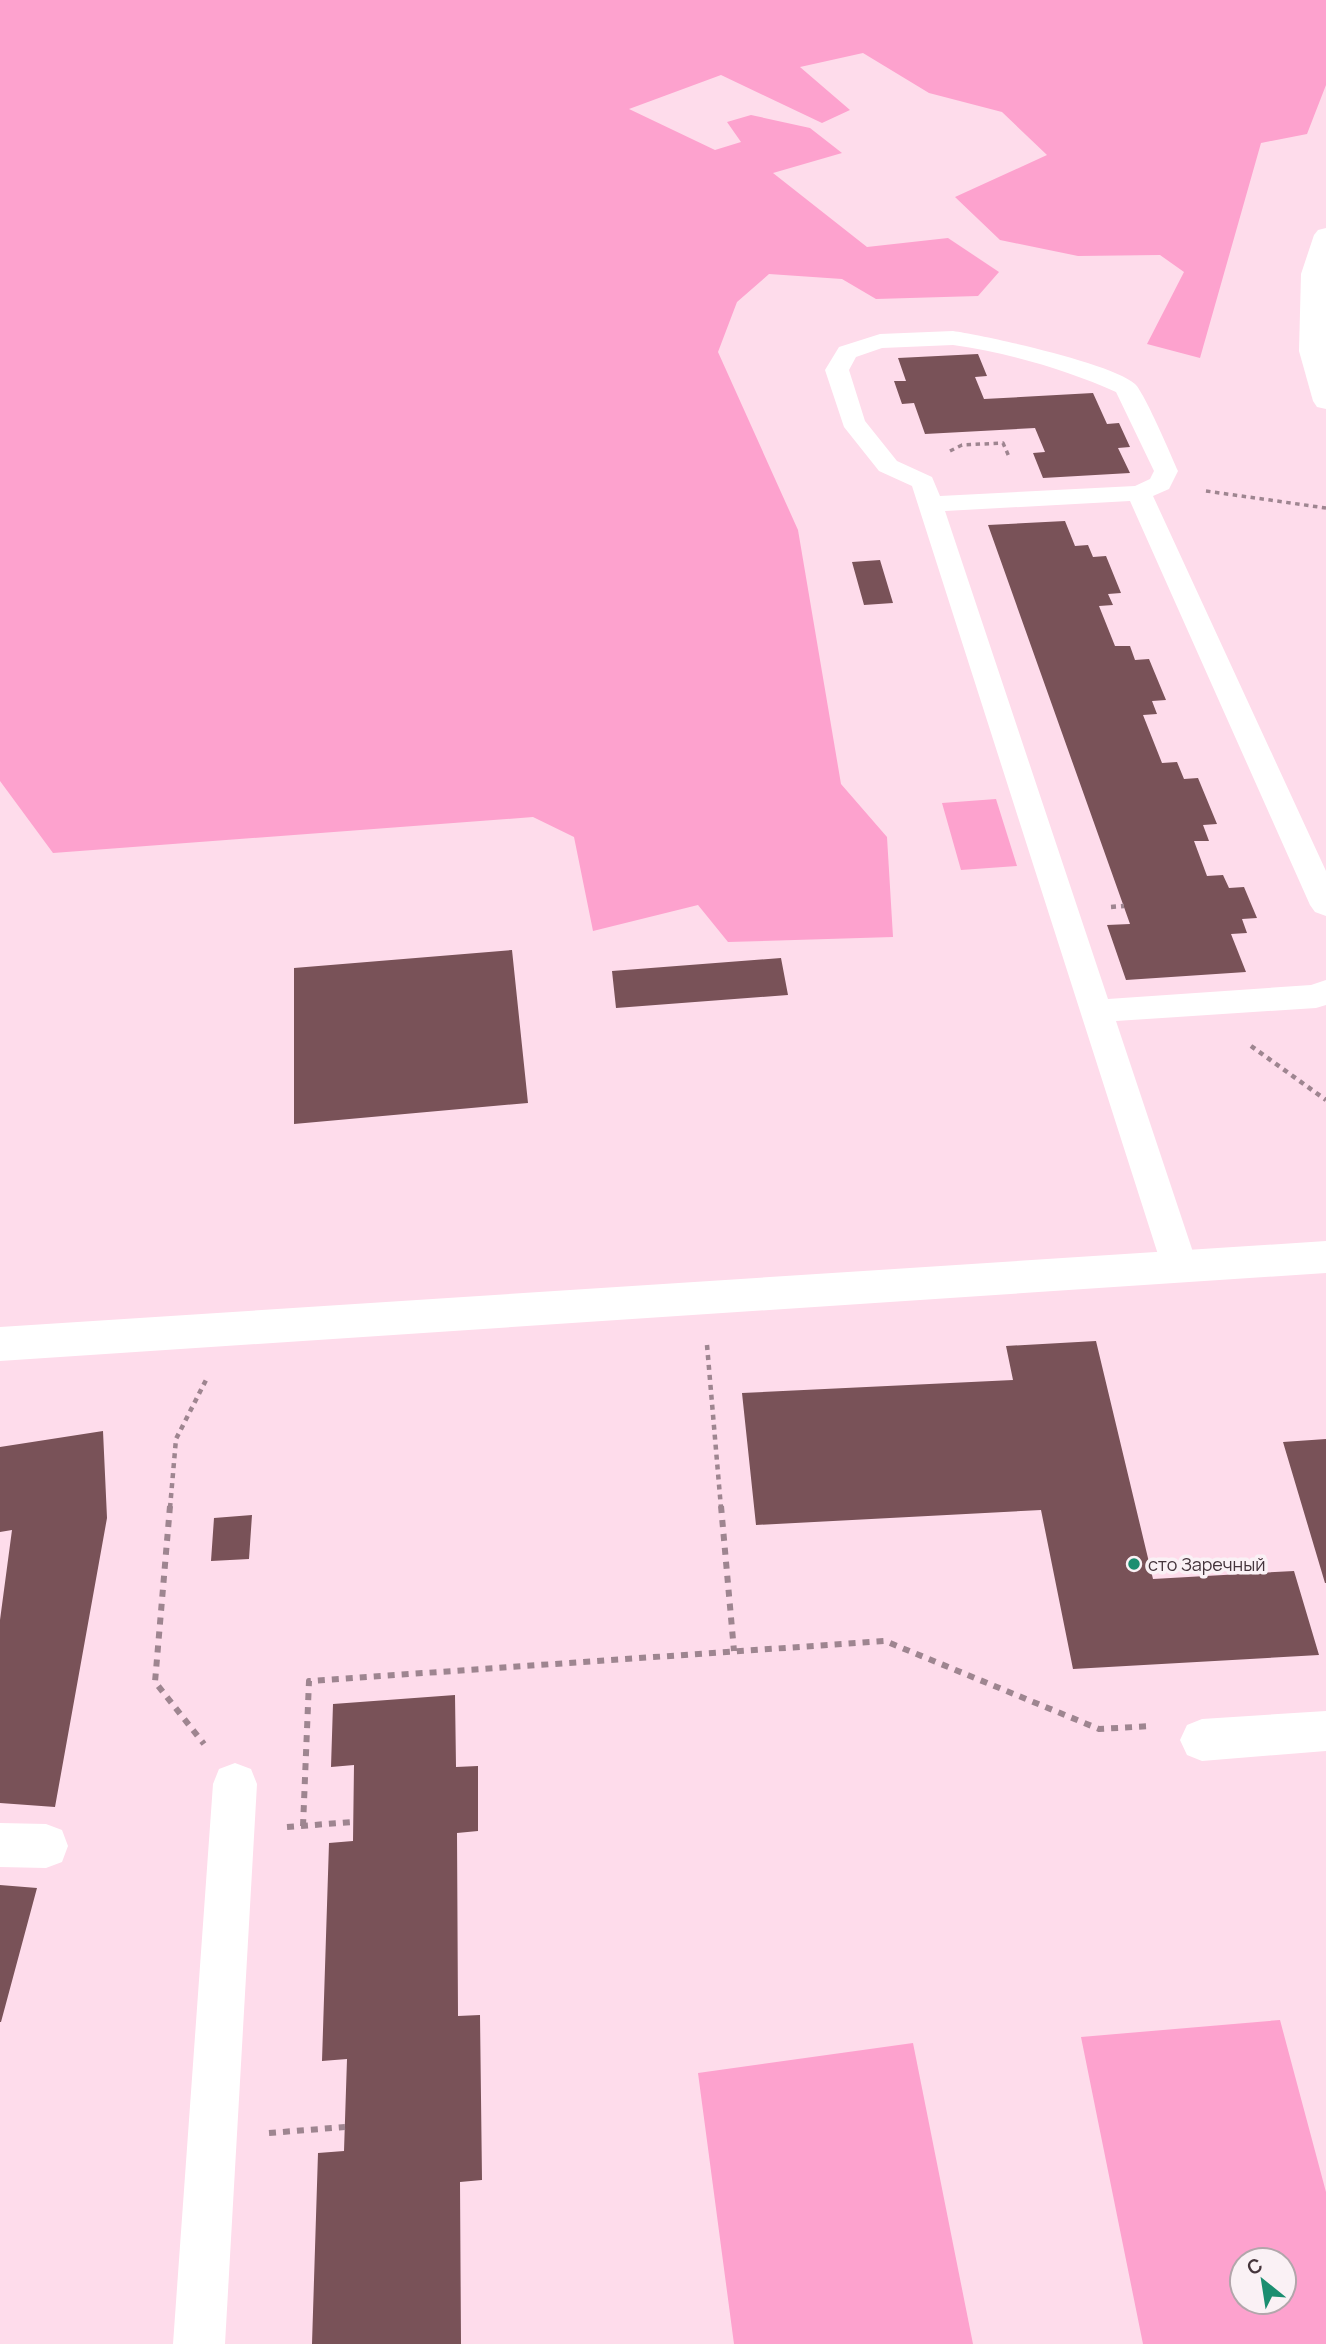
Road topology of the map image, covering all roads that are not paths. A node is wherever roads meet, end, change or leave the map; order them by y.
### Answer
1 (1326, 234) edge
2 (1326, 401) edge
3 (1149, 488) junction
4 (930, 505) junction
5 (1326, 905) edge
6 (1326, 991) edge
7 (1096, 1011) junction
8 (1326, 1257) edge
9 (1180, 1267) junction
10 (0, 1344) edge
11 (1326, 1731) edge
12 (1202, 1740) road end
13 (235, 1784) road end
14 (0, 1844) edge
15 (46, 1846) dead end
16 (199, 2344) edge

1 - 2 street
3 - 4 lane
3 - 4 lane
3 - 5 lane
4 - 7 lane
6 - 7 lane
7 - 9 lane
8 - 9 street
9 - 10 street
11 - 12 lane
13 - 16 lane
14 - 15 lane

